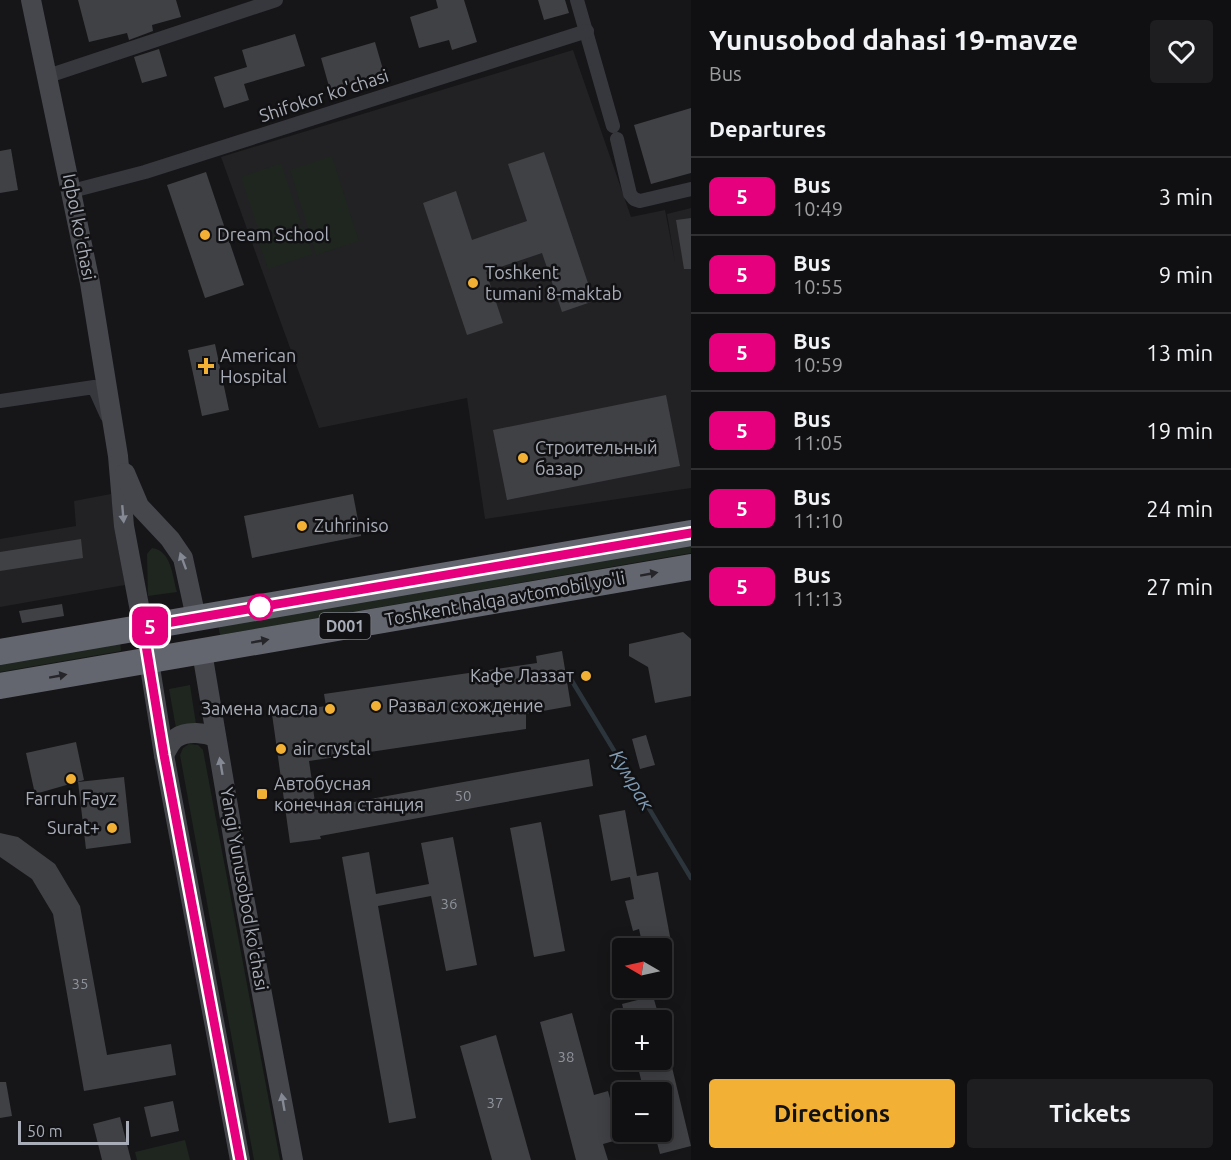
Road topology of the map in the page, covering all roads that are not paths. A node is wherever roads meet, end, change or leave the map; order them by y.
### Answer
1 (31, 0) edge
2 (276, 0) edge
3 (577, 0) edge
4 (587, 31) junction
5 (48, 76) junction
6 (691, 189) edge
7 (72, 191) junction
8 (0, 401) edge
9 (112, 425) junction
10 (118, 456) junction
11 (691, 533) edge
12 (691, 567) edge
13 (196, 618) junction
14 (143, 627) junction
15 (0, 652) edge
16 (202, 652) junction
17 (149, 661) junction
18 (0, 686) edge
19 (216, 736) junction
20 (164, 755) junction
21 (240, 1160) edge
22 (293, 1160) edge

1 - 5 main road, Iqbol ko'chasi
2 - 5 street
3 - 4 street
4 - 6 street
4 - 7 street, Shifokor ko'chasi
5 - 7 main road, Iqbol ko'chasi
7 - 9 main road, Iqbol ko'chasi
8 - 9 street
9 - 10 main road, Iqbol ko'chasi
13 -> 10 main road, Iqbol ko'chasi
10 -> 14 main road, Iqbol ko'chasi
11 - 13 highway, Toshkent halqa avtomobil yo'li / D001
16 -> 12 highway, Toshkent halqa avtomobil yo'li / D001
13 - 14 highway, Toshkent halqa avtomobil yo'li / D001
13 - 16 highway, Yangi Yunusobod ko'chasi
14 - 15 highway, Toshkent halqa avtomobil yo'li / D001
14 - 17 highway
16 - 17 highway, Toshkent halqa avtomobil yo'li / D001
16 - 19 main road, Yangi Yunusobod ko'chasi
18 -> 17 highway, Toshkent halqa avtomobil yo'li / D001
17 - 20 main road
19 - 20 main road
22 -> 19 main road, Yangi Yunusobod ko'chasi
20 - 21 main road

